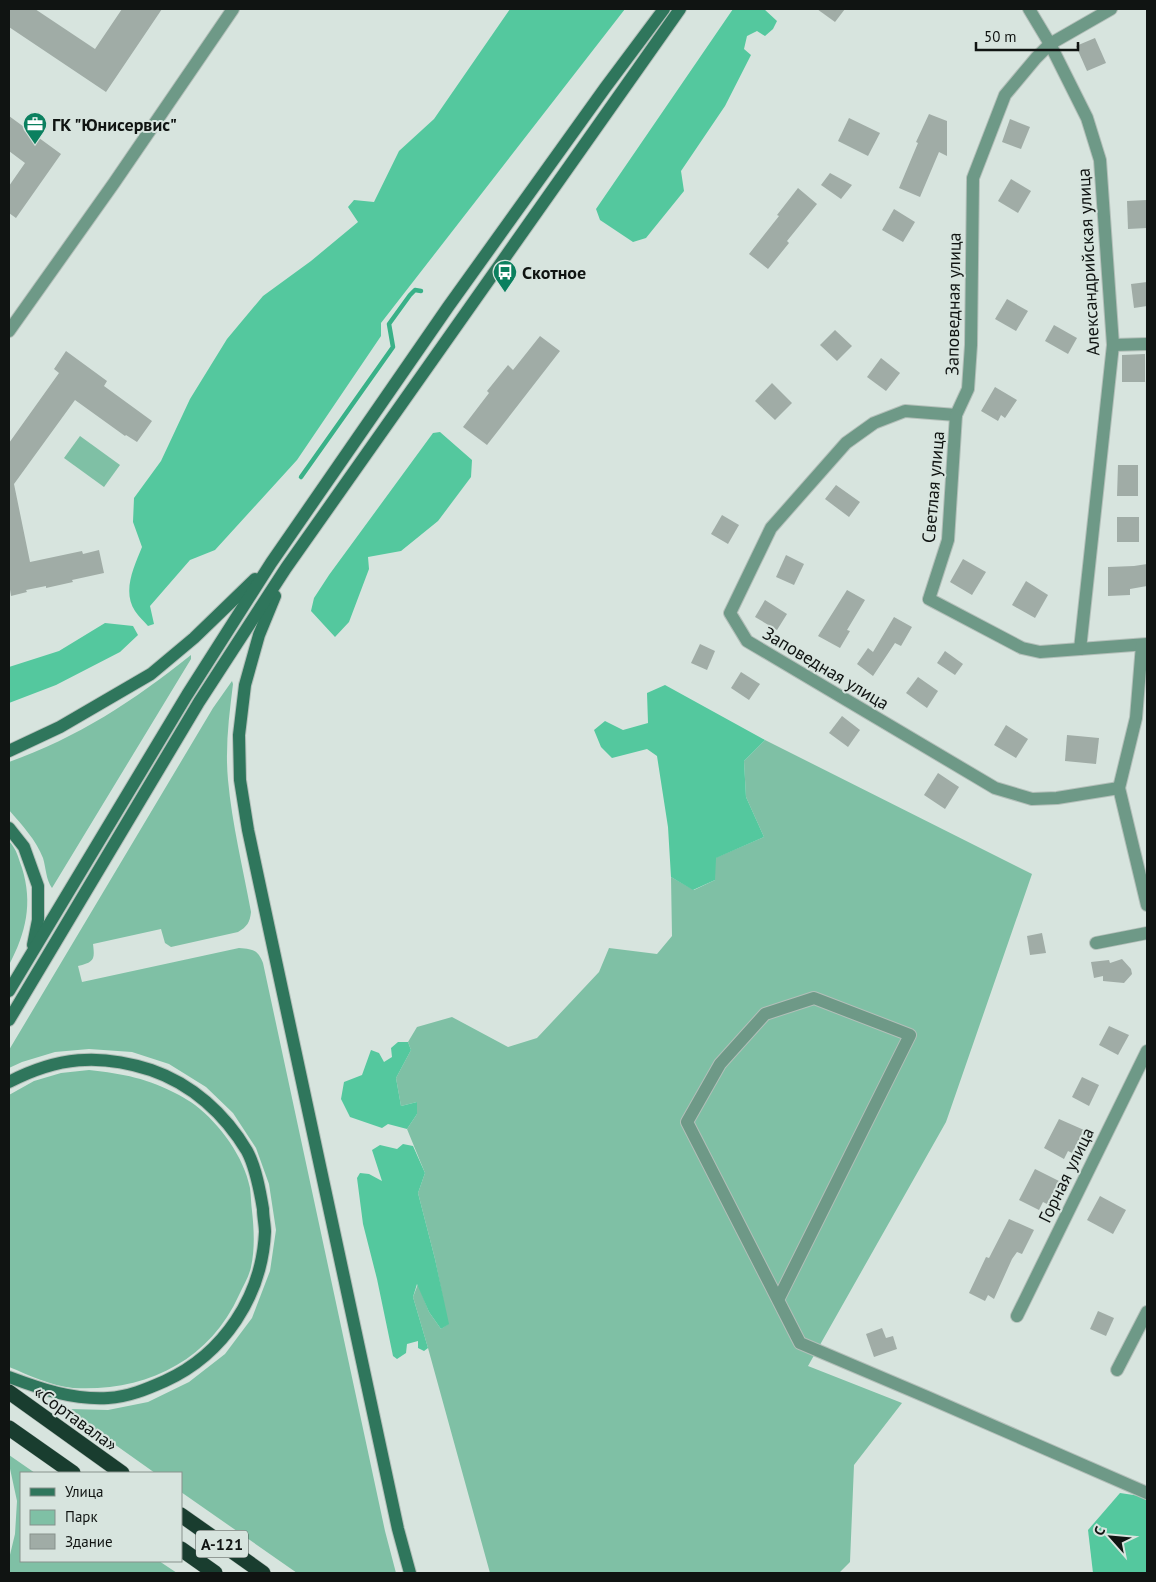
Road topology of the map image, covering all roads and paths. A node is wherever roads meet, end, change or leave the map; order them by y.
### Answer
1 (233, 9) edge
2 (664, 9) edge
3 (680, 9) edge
4 (1028, 9) edge
5 (1111, 9) edge
6 (1050, 44) junction
7 (9, 331) edge
8 (1147, 344) edge
9 (1112, 345) junction
10 (956, 415) junction
11 (271, 563) junction
12 (286, 568) junction
13 (1145, 645) edge
14 (1080, 649) junction
15 (9, 751) edge
16 (1119, 788) junction
17 (9, 828) edge
18 (1147, 905) edge
19 (1147, 933) edge
20 (1096, 942) dead end
21 (32, 952) junction
22 (9, 991) edge
23 (9, 1020) edge
24 (1147, 1051) edge
25 (1142, 1073) edge
26 (9, 1082) edge
27 (778, 1300) junction
28 (1147, 1312) edge
29 (1017, 1316) dead end
30 (1117, 1370) dead end
31 (9, 1377) edge
32 (9, 1392) edge
33 (9, 1428) edge
34 (72, 1472) edge
35 (121, 1472) edge
36 (1147, 1493) edge
37 (182, 1516) edge
38 (182, 1550) edge
39 (215, 1573) edge
40 (263, 1573) edge
41 (410, 1573) edge

1 - 7 street
2 - 11 main road
3 - 12 main road
4 - 6 street, Александрийская улица
5 - 6 street
6 - 9 street, Александрийская улица
6 - 10 street, Заповедная улица
8 - 9 street
9 - 14 street, Александрийская улица
10 - 14 street, Светлая улица
10 - 16 street, Заповедная улица
11 - 15 main road
11 - 21 main road
12 - 23 main road
12 - 41 main road
13 - 14 street, Светлая улица
13 - 16 street
16 - 18 street
17 - 21 main road
19 - 20 street
21 - 22 main road
24 - 25 street, Горная улица
25 - 29 street, Горная улица
26 - 31 main road
27 - 27 street
27 - 36 street
28 - 30 street
32 - 35 highway, «Сортавала»
33 - 34 highway
37 - 40 highway, А-121
38 - 39 highway, А-121

